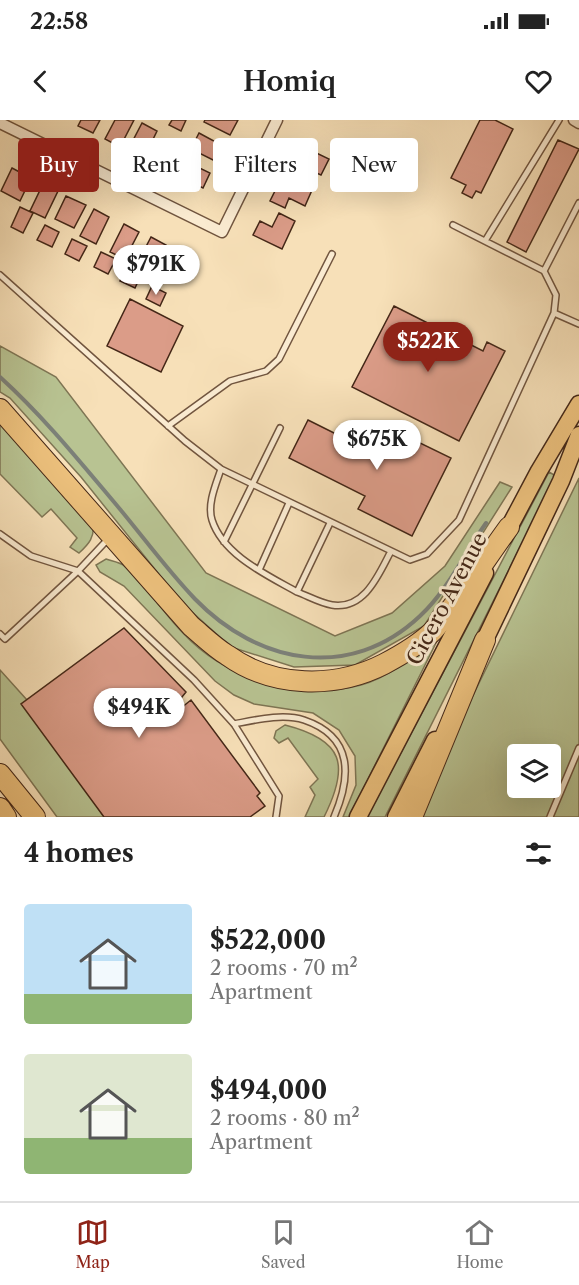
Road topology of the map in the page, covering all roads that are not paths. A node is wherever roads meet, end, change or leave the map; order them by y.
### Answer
1 (277, 120) edge
2 (559, 120) edge
3 (574, 120) edge
4 (0, 123) edge
5 (579, 123) edge
6 (579, 203) edge
7 (453, 225) dead end
8 (485, 241) junction
9 (332, 254) dead end
10 (544, 271) junction
11 (0, 275) edge
12 (554, 314) junction
13 (579, 324) edge
14 (579, 404) edge
15 (0, 408) edge
16 (168, 426) junction
17 (280, 428) dead end
18 (579, 435) edge
19 (221, 469) junction
20 (253, 485) junction
21 (289, 503) junction
22 (330, 523) junction
23 (509, 527) junction
24 (0, 534) edge
25 (112, 535) junction
26 (224, 542) junction
27 (390, 553) junction
28 (259, 570) junction
29 (78, 571) junction
30 (297, 592) junction
31 (0, 634) edge
32 (485, 640) junction
33 (234, 723) junction
34 (579, 748) edge
35 (0, 774) edge
36 (0, 808) edge
37 (6, 817) edge
38 (35, 817) edge
39 (276, 817) edge
40 (334, 817) edge
41 (358, 817) edge
42 (396, 817) edge
43 (412, 817) edge
44 (550, 817) edge

1 - 4 street
2 - 8 lane
3 - 5 street
6 - 10 lane
7 - 8 lane
8 - 10 lane
9 - 16 lane
10 - 12 lane
11 - 16 lane
12 - 13 lane
12 - 27 lane
14 - 23 main road, Cicero Avenue
15 - 25 highway
16 - 19 lane
17 - 20 lane
18 - 32 main road
19 - 20 lane
19 - 26 lane
20 - 21 lane
20 - 26 lane
21 - 22 lane
21 - 28 lane
22 - 27 lane
22 - 30 lane
23 - 25 highway
23 - 41 main road, Cicero Avenue
24 - 29 lane
25 - 29 lane
26 - 28 lane
27 - 30 lane
28 - 30 lane
29 - 31 lane
29 - 33 lane
32 - 42 main road
32 - 43 highway
33 - 39 lane
33 - 40 lane
34 - 44 lane
35 - 38 highway
36 - 37 highway

